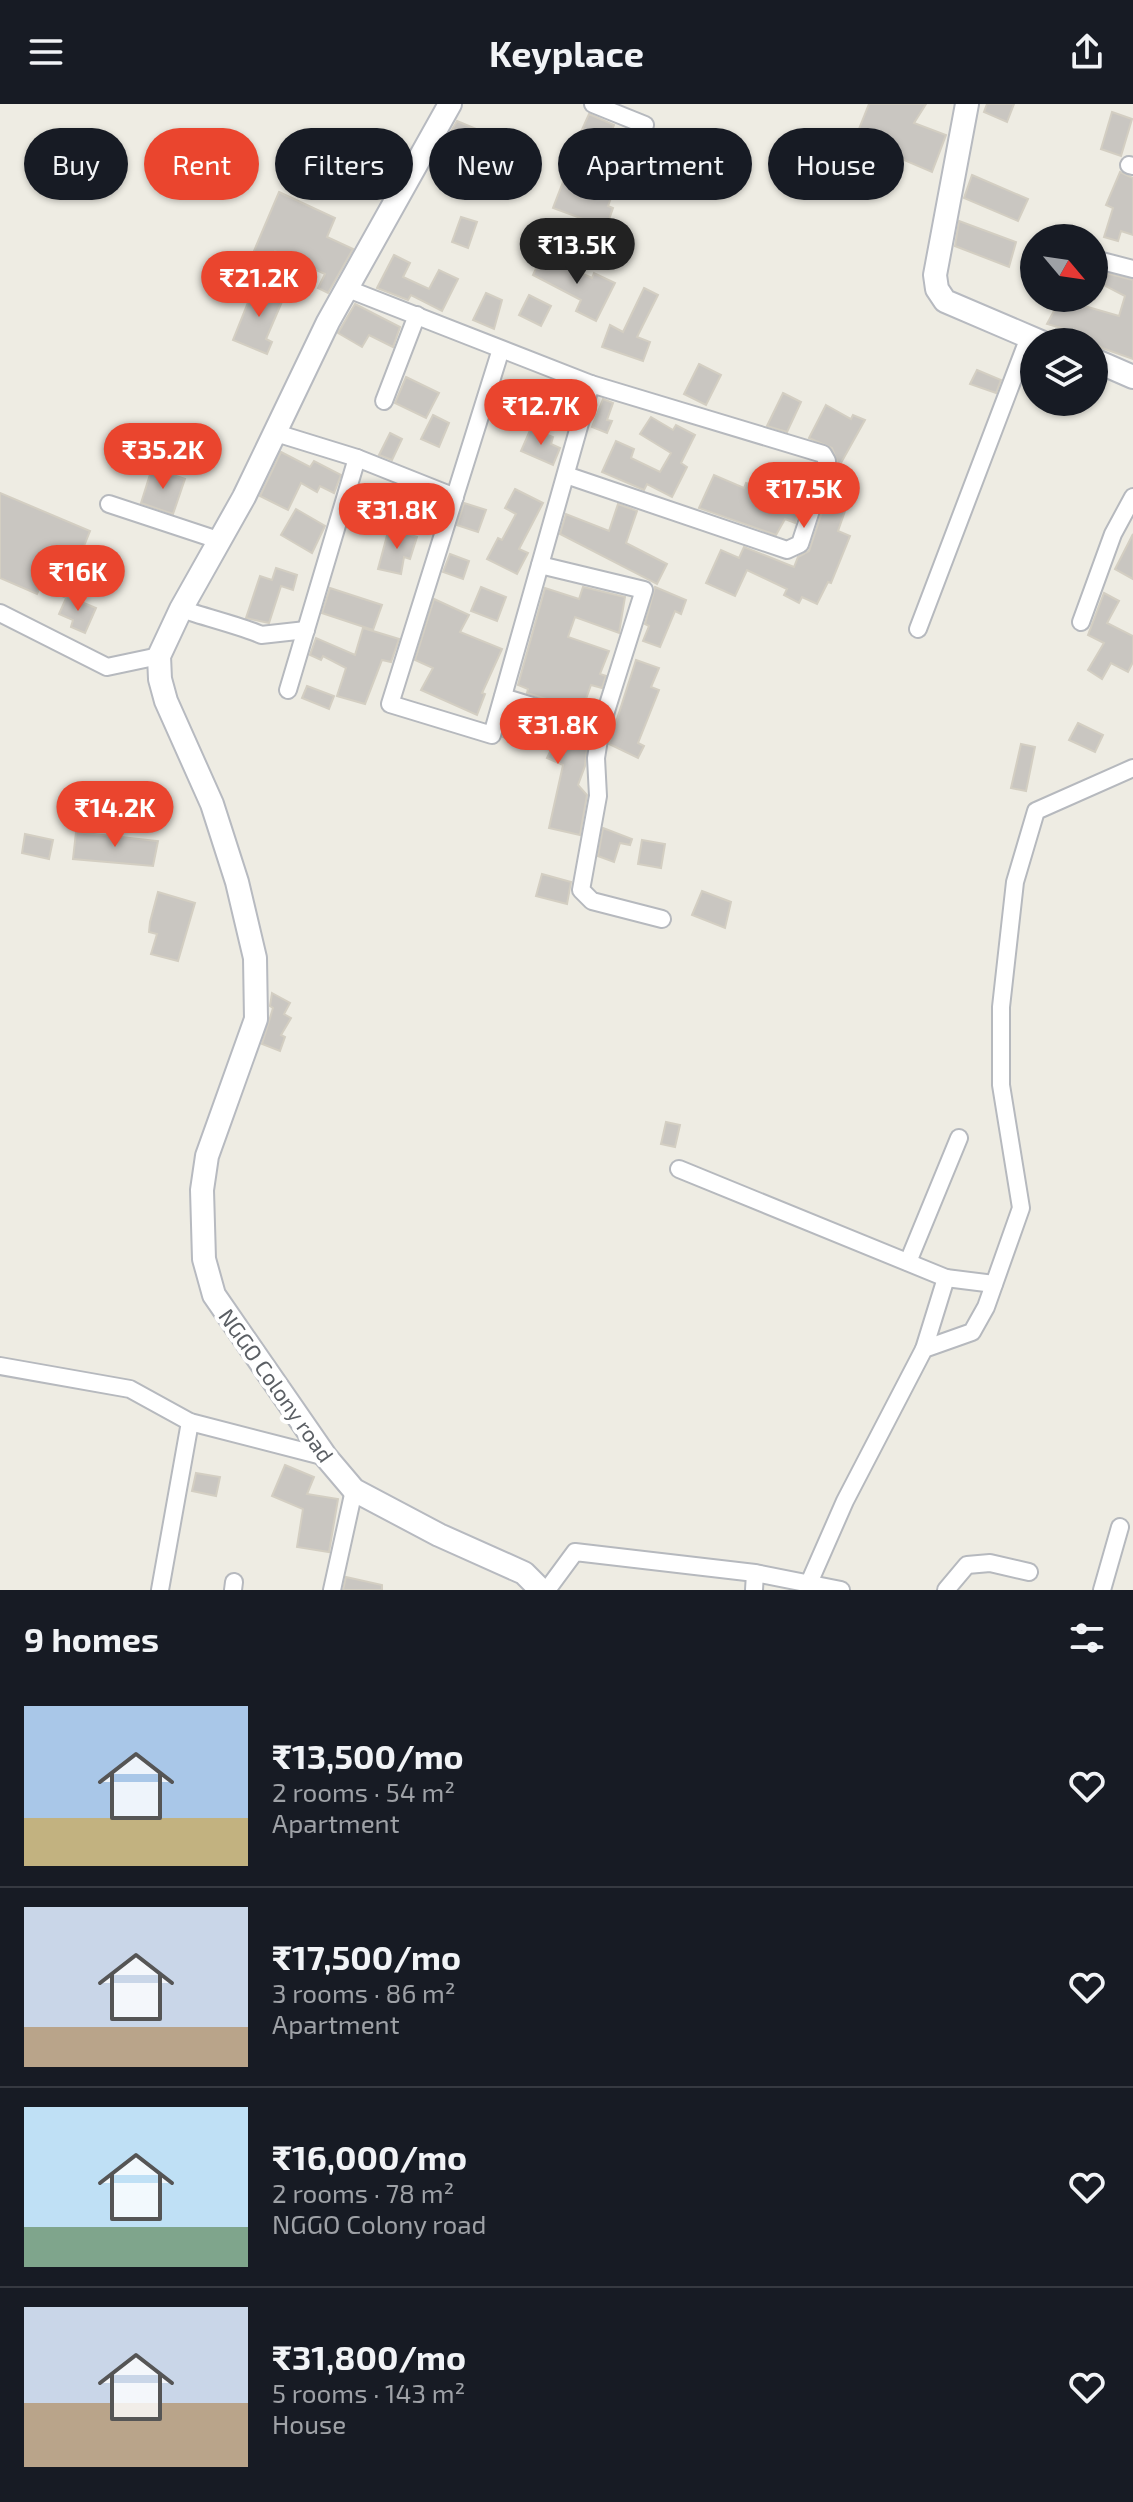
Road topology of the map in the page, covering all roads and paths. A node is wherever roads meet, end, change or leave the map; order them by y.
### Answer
1 (450, 104) edge
2 (592, 104) edge
3 (967, 104) edge
4 (645, 125) dead end
5 (1108, 263) edge
6 (1133, 269) edge
7 (348, 289) junction
8 (417, 315) junction
9 (1020, 333) edge
10 (501, 349) junction
11 (1108, 366) edge
12 (1020, 376) edge
13 (1133, 377) edge
14 (591, 384) junction
15 (384, 401) dead end
16 (276, 433) junction
17 (357, 458) junction
18 (566, 475) junction
19 (455, 497) junction
20 (1133, 497) edge
21 (109, 504) dead end
22 (221, 541) junction
23 (540, 565) junction
24 (181, 609) junction
25 (0, 613) edge
26 (1081, 622) dead end
27 (918, 629) dead end
28 (306, 630) junction
29 (159, 656) junction
30 (288, 690) dead end
31 (503, 697) junction
32 (601, 727) junction
33 (1133, 768) edge
34 (662, 919) dead end
35 (959, 1138) dead end
36 (679, 1169) dead end
37 (908, 1262) junction
38 (946, 1278) junction
39 (994, 1284) junction
40 (924, 1349) junction
41 (0, 1366) edge
42 (190, 1422) junction
43 (326, 1457) junction
44 (354, 1490) junction
45 (1120, 1527) dead end
46 (1029, 1572) dead end
47 (755, 1573) junction
48 (809, 1583) junction
49 (160, 1590) edge
50 (332, 1590) edge
51 (541, 1590) edge
52 (547, 1590) edge
53 (754, 1590) edge
54 (841, 1590) edge
55 (946, 1590) edge
56 (1102, 1590) edge

1 - 7 street
2 - 4 street
3 - 9 street
5 - 6 street
7 - 8 street
7 - 16 street
8 - 10 street
8 - 15 street
10 - 14 street
10 - 19 street
11 - 13 street
12 - 27 street
14 - 18 street
14 - 18 street
16 - 17 street
16 - 22 street
17 - 19 street
17 - 28 street
18 - 23 street
19 - 31 street
20 - 26 street
21 - 22 street
22 - 24 street
23 - 31 street
23 - 32 street
24 - 28 street
24 - 29 street
25 - 29 street
28 - 30 street
29 - 43 street, NGGO Colony road
31 - 32 street
32 - 34 street
33 - 39 street
35 - 37 street
36 - 37 street
37 - 38 street
38 - 39 street
38 - 40 street
39 - 40 street
40 - 48 street
41 - 42 street
42 - 43 street
42 - 49 street
43 - 44 street, NGGO Colony road
44 - 50 street
44 - 51 street, NGGO Colony road
45 - 56 street
46 - 55 street
47 - 48 street
47 - 52 street
47 - 53 street
48 - 54 street

